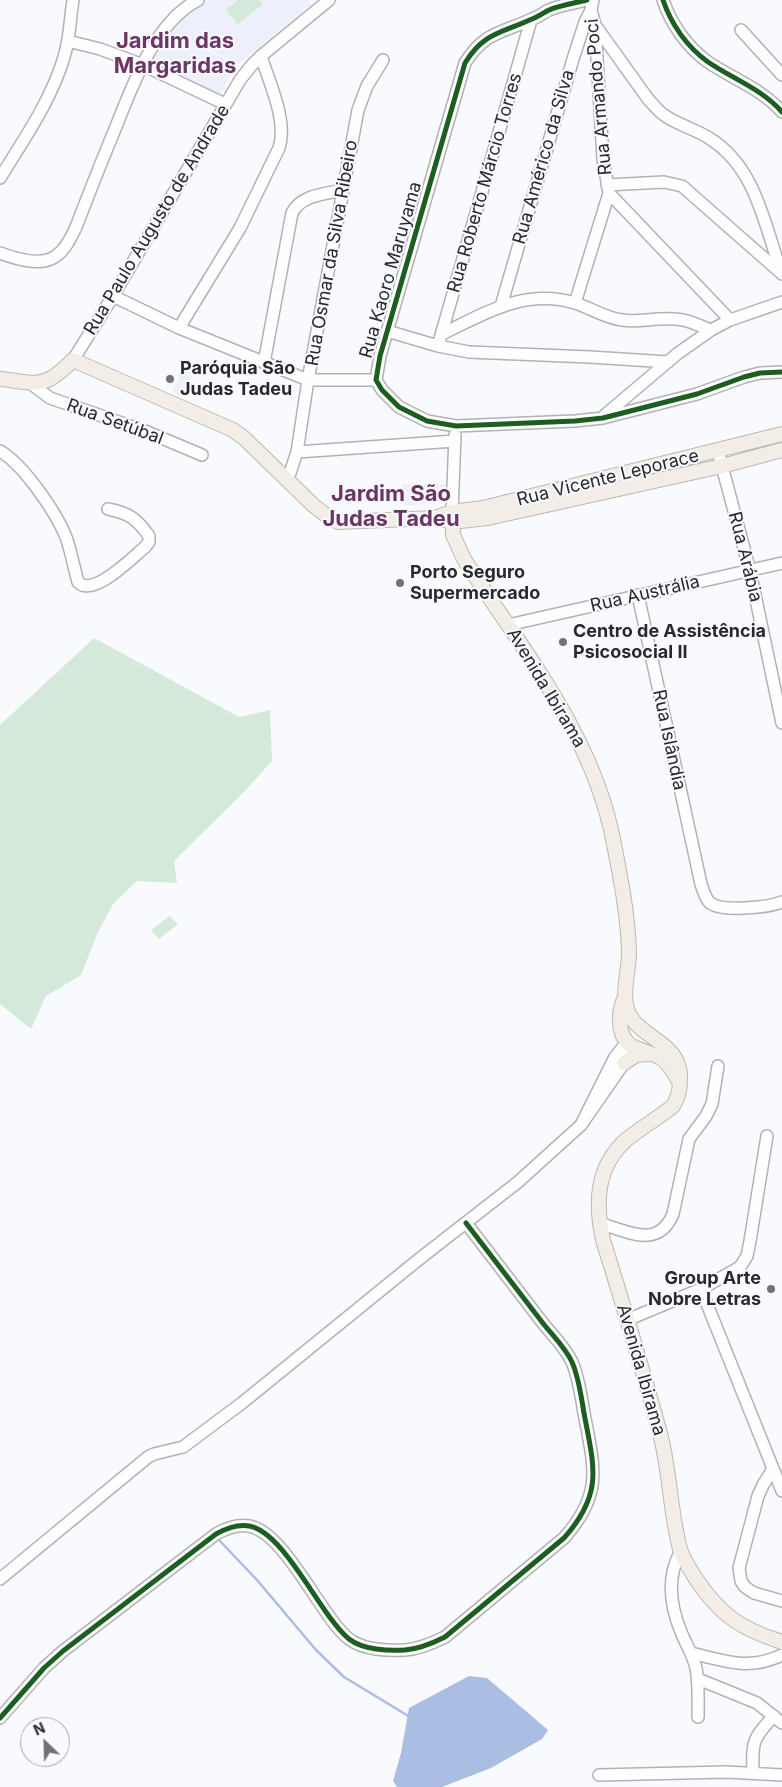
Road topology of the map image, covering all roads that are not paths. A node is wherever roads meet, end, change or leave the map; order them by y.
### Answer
1 (73, 0) edge
2 (329, 0) edge
3 (663, 0) edge
4 (190, 1) edge
5 (590, 3) edge
6 (548, 5) edge
7 (531, 20) junction
8 (595, 25) junction
9 (740, 30) dead end
10 (68, 40) junction
11 (261, 56) junction
12 (383, 60) dead end
13 (143, 65) junction
14 (782, 76) edge
15 (225, 104) junction
16 (782, 112) edge
17 (0, 178) edge
18 (608, 189) junction
19 (343, 190) junction
20 (773, 246) junction
21 (0, 253) edge
22 (762, 256) junction
23 (782, 274) edge
24 (113, 296) junction
25 (782, 302) edge
26 (575, 303) junction
27 (501, 306) junction
28 (730, 320) junction
29 (179, 328) junction
30 (711, 330) junction
31 (387, 331) junction
32 (442, 334) junction
33 (438, 346) junction
34 (73, 360) junction
35 (264, 362) junction
36 (668, 362) junction
37 (782, 372) edge
38 (0, 379) edge
39 (308, 380) junction
40 (376, 380) junction
41 (30, 383) junction
42 (603, 418) junction
43 (456, 426) junction
44 (782, 434) edge
45 (455, 441) junction
46 (782, 450) edge
47 (0, 451) edge
48 (718, 451) junction
49 (297, 452) junction
50 (202, 455) dead end
51 (722, 466) junction
52 (288, 479) junction
53 (108, 509) dead end
54 (452, 517) junction
55 (782, 563) edge
56 (750, 571) junction
57 (638, 596) junction
58 (508, 625) junction
59 (782, 723) edge
60 (782, 902) edge
61 (626, 993) junction
62 (631, 1018) junction
63 (653, 1037) junction
64 (631, 1045) junction
65 (650, 1054) junction
66 (624, 1064) junction
67 (718, 1066) dead end
68 (680, 1083) junction
69 (580, 1125) junction
70 (767, 1136) dead end
71 (466, 1223) junction
72 (600, 1223) junction
73 (701, 1289) junction
74 (628, 1320) junction
75 (773, 1469) junction
76 (782, 1491) edge
77 (681, 1551) junction
78 (0, 1579) edge
79 (782, 1601) edge
80 (782, 1642) edge
81 (692, 1653) junction
82 (782, 1655) edge
83 (698, 1679) junction
84 (0, 1718) edge
85 (698, 1718) dead end
86 (778, 1719) edge
87 (753, 1773) junction
88 (599, 1775) dead end
89 (782, 1775) edge

1 - 10 street
2 - 11 street, Rua Paulo Augusto de Andrade
3 - 16 street
4 - 13 street
5 - 6 street, Rua Kaoro Maruyama
5 - 8 street, Rua Armando Poci
5 - 27 street, Rua Américo da Silva
6 - 7 street, Rua Kaoro Maruyama
7 - 31 street, Rua Kaoro Maruyama
7 - 32 street, Rua Roberto Márcio Torres
8 - 18 street, Rua Armando Poci
8 - 20 street
9 - 14 street
10 - 13 street
10 - 17 street
11 - 15 street, Rua Paulo Augusto de Andrade
11 - 29 street
12 - 19 street, Rua Osmar da Silva Ribeiro
13 - 15 street
13 - 21 street
15 - 24 street, Rua Paulo Augusto de Andrade
18 - 22 street
18 - 26 street, Rua Armando Poci
18 - 28 street, Rua Armando Poci
19 - 35 street
19 - 39 street, Rua Osmar da Silva Ribeiro
20 - 22 street
20 - 23 street
22 - 23 street
24 - 29 street
24 - 34 street, Rua Paulo Augusto de Andrade
25 - 28 street
26 - 27 street
26 - 30 street
27 - 32 street
28 - 30 street
29 - 35 street
30 - 36 street
31 - 33 street
31 - 40 street, Rua Kaoro Maruyama
32 - 33 street, Rua Roberto Márcio Torres
33 - 36 street
34 - 41 main road
34 - 52 main road, Rua Vicente Leporace
35 - 39 street
36 - 42 street
37 - 42 street, Rua Kaoro Maruyama
38 - 41 main road
39 - 40 street
39 - 49 street, Rua Osmar da Silva Ribeiro
40 - 43 street, Rua Kaoro Maruyama
41 - 50 street, Rua Setúbal
42 - 43 street, Rua Kaoro Maruyama
43 - 45 street
44 - 48 main road, Rua Vicente Leporace
45 - 49 street
45 - 54 street
46 - 51 main road
47 - 53 street
48 - 51 street, Rua Arábia
48 - 54 main road, Rua Vicente Leporace
49 - 52 street, Rua Osmar da Silva Ribeiro
51 - 54 main road
51 - 56 street, Rua Arábia
52 - 54 main road, Rua Vicente Leporace
54 - 58 main road, Avenida Ibirama
55 - 56 street, Rua Austrália
56 - 57 street, Rua Austrália
56 - 59 street, Rua Arábia
57 - 58 street, Rua Austrália
57 - 60 street, Rua Islândia
58 - 61 main road, Avenida Ibirama
61 - 62 main road, Avenida Ibirama
61 - 64 main road, Avenida Ibirama
62 - 63 main road, Avenida Ibirama
62 - 64 main road
63 - 64 main road
63 - 68 main road, Avenida Ibirama
64 - 65 main road
64 - 66 street
64 - 69 street
65 - 66 main road
65 - 68 main road
66 - 69 street
67 - 72 street
68 - 72 main road, Avenida Ibirama
69 - 71 street
70 - 73 street
71 - 78 street
71 - 84 street
72 - 74 main road, Avenida Ibirama
73 - 74 street
73 - 75 street
74 - 77 main road, Avenida Ibirama
75 - 76 street
75 - 79 street
77 - 80 main road, Avenida Ibirama
77 - 81 street
81 - 82 street
81 - 83 street
83 - 85 street
83 - 86 street
86 - 87 street
87 - 88 street
87 - 89 street

